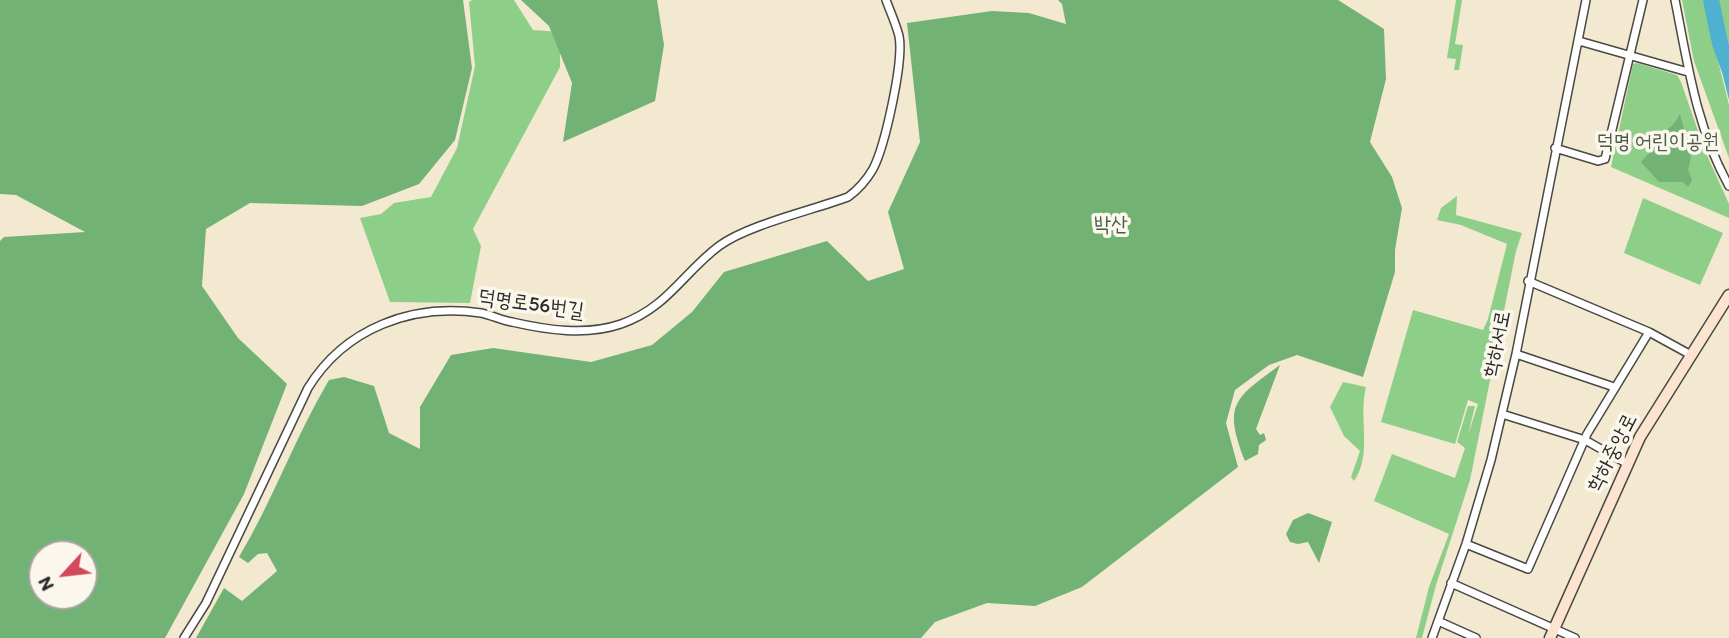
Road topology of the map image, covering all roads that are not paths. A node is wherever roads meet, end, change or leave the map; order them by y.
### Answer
1 (886, 0) edge
2 (1586, 0) edge
3 (1643, 0) edge
4 (1675, 0) edge
5 (1579, 41) junction
6 (1631, 55) junction
7 (1688, 72) junction
8 (1555, 148) junction
9 (1729, 186) edge
10 (1528, 281) junction
11 (1729, 295) edge
12 (1649, 332) junction
13 (1516, 354) junction
14 (1691, 355) junction
15 (1614, 387) junction
16 (1502, 414) junction
17 (1584, 440) junction
18 (1626, 463) junction
19 (1466, 544) junction
20 (1451, 583) junction
21 (1438, 621) junction
22 (1552, 633) edge
23 (184, 638) edge
24 (1432, 638) edge
25 (1476, 638) edge
26 (1575, 638) edge

1 - 23 street, 덕명로56번길
2 - 5 street, 학하서로
3 - 6 street
4 - 7 street
5 - 6 street
5 - 8 street, 학하서로
6 - 7 street
6 - 8 street
7 - 9 street
8 - 10 street, 학하서로
10 - 12 street
10 - 13 street, 학하서로
11 - 14 street, 학하중앙로
12 - 14 street
12 - 15 street
13 - 15 street
13 - 16 street, 학하서로
14 - 18 street, 학하중앙로
15 - 17 street
16 - 17 street
16 - 19 street, 학하서로
17 - 18 street
17 - 19 street
18 - 22 street, 학하중앙로
19 - 20 street, 학하서로
20 - 21 street, 학하서로
20 - 22 street
21 - 24 street, 학하서로
21 - 25 street
22 - 26 street

